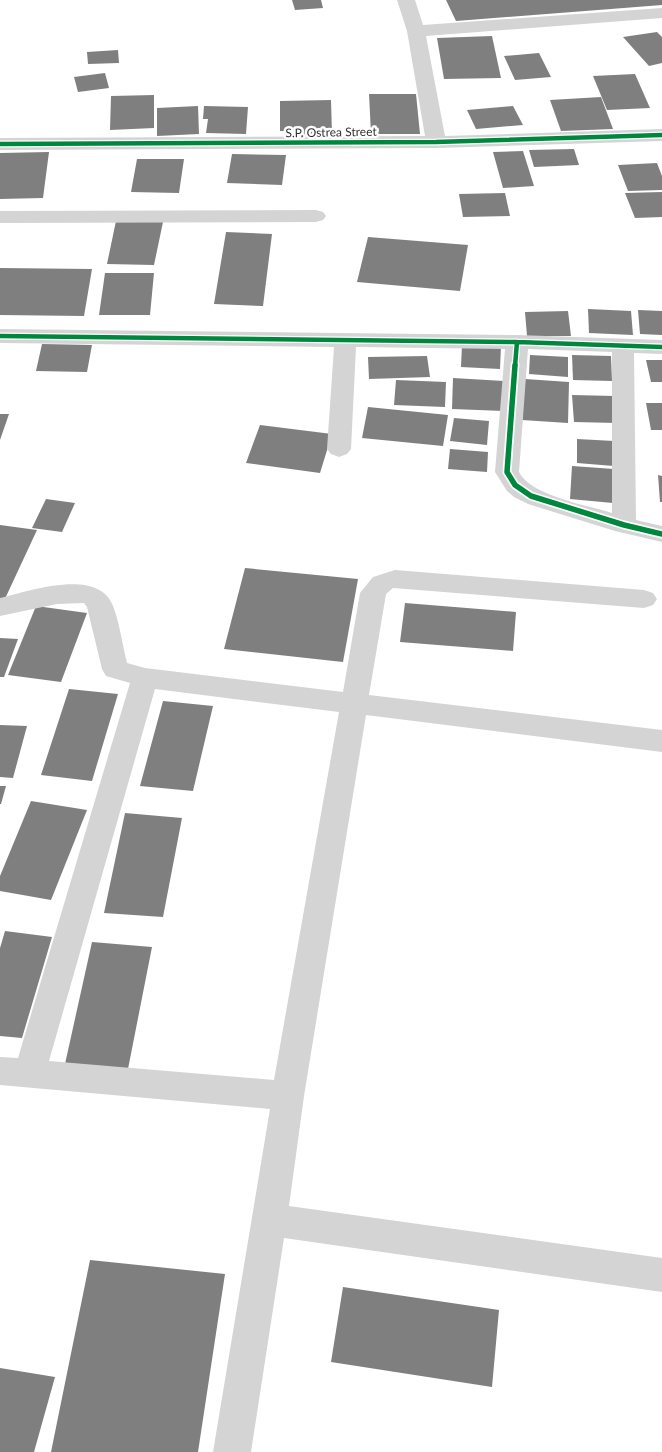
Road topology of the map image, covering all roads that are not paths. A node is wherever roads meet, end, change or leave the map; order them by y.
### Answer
1 (406, 0) edge
2 (662, 13) edge
3 (416, 31) junction
4 (662, 136) edge
5 (436, 142) junction
6 (0, 144) edge
7 (316, 216) dead end
8 (0, 217) edge
9 (0, 336) edge
10 (345, 341) junction
11 (517, 342) junction
12 (623, 346) junction
13 (662, 347) edge
14 (339, 449) dead end
15 (624, 525) junction
16 (662, 534) edge
17 (644, 599) dead end
18 (0, 607) edge
19 (145, 678) junction
20 (356, 703) junction
21 (662, 741) edge
22 (14, 1073) edge
23 (288, 1096) junction
24 (270, 1220) junction
25 (662, 1275) edge
26 (232, 1452) edge

1 - 3 street
2 - 3 street
3 - 5 street
4 - 5 street, S.P. Ostrea Street
5 - 6 street, S.P. Ostrea Street
7 - 8 street
9 - 10 street
10 - 11 street
10 - 14 street
11 - 12 street
11 - 15 street
12 - 13 street
12 - 15 street
15 - 16 street
17 - 20 street
18 - 19 street
19 - 20 street
19 - 22 street
20 - 21 street
20 - 23 street
22 - 23 street
23 - 24 street
24 - 25 street
24 - 26 street

